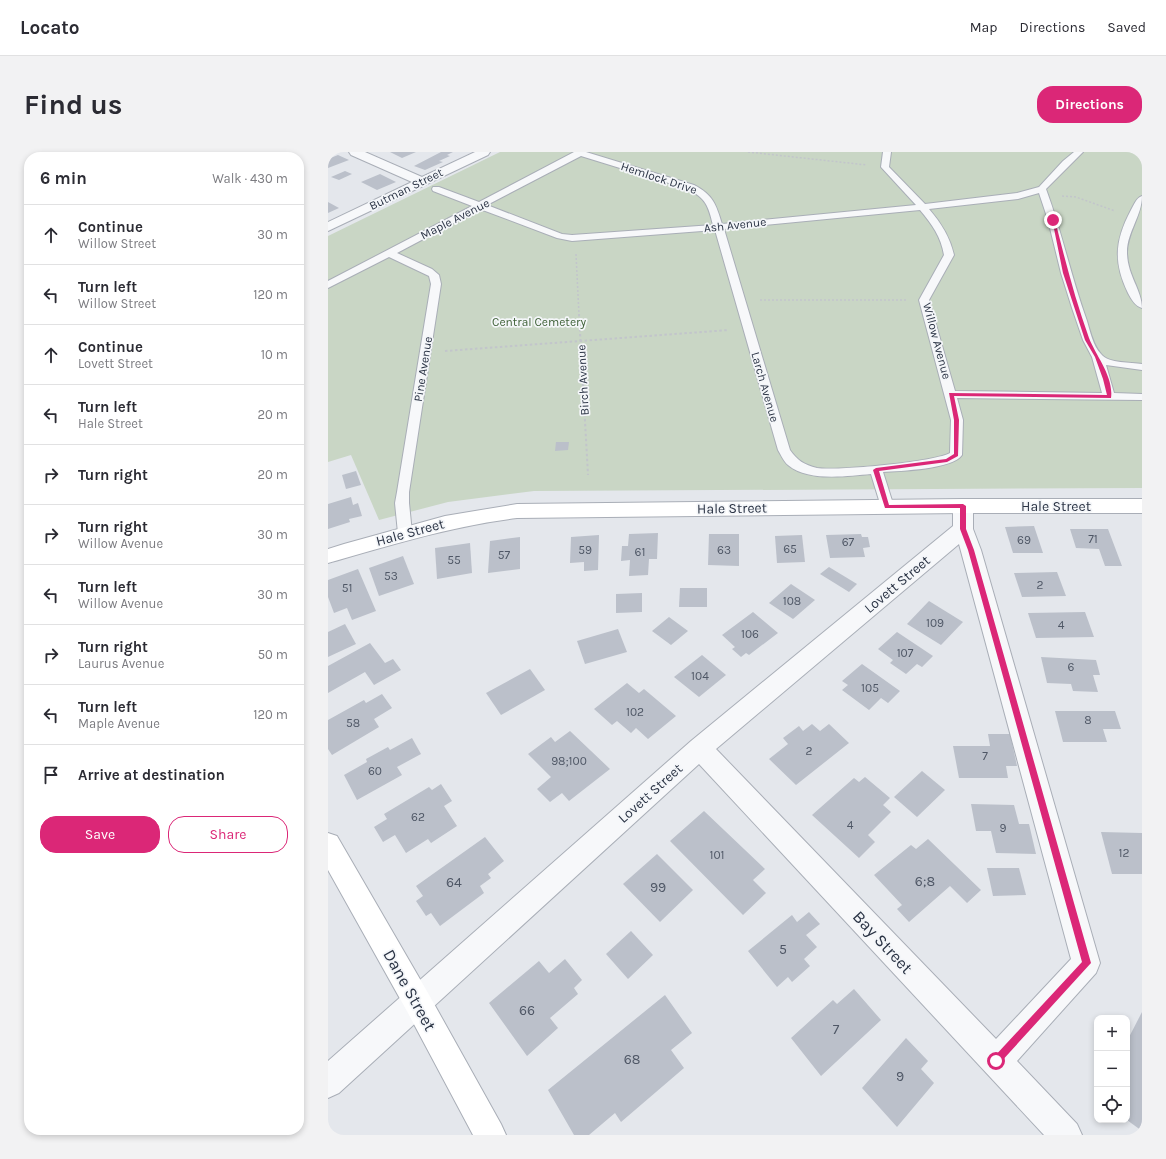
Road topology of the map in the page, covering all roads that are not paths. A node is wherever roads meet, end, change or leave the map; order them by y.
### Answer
1 (354, 152) edge
2 (484, 152) edge
3 (581, 152) edge
4 (887, 152) edge
5 (1079, 152) edge
6 (422, 182) junction
7 (436, 189) dead end
8 (1043, 192) junction
9 (1142, 199) edge
10 (480, 206) junction
11 (921, 206) junction
12 (328, 227) edge
13 (720, 227) junction
14 (389, 253) junction
15 (328, 285) edge
16 (1140, 303) edge
17 (1097, 357) junction
18 (1142, 367) edge
19 (951, 394) junction
20 (1109, 397) junction
21 (1142, 397) edge
22 (876, 470) junction
23 (1142, 506) edge
24 (887, 507) junction
25 (963, 517) junction
26 (405, 533) junction
27 (328, 556) edge
28 (700, 748) junction
29 (328, 845) edge
30 (418, 1003) junction
31 (996, 1061) junction
32 (328, 1082) edge
33 (490, 1135) edge
34 (1066, 1135) edge

1 - 6 street
2 - 6 street, Butman Street
3 - 10 lane, Maple Avenue
3 - 13 lane, Hemlock Drive
4 - 11 lane, Willow Avenue
5 - 8 lane
6 - 12 street, Butman Street
7 - 10 lane, Ash Avenue
8 - 11 lane, Ash Avenue
8 - 17 lane
9 - 16 lane
10 - 13 lane, Ash Avenue
10 - 14 lane, Maple Avenue
11 - 13 lane, Ash Avenue
11 - 19 lane, Willow Avenue
13 - 22 lane, Larch Avenue
14 - 15 lane, Maple Avenue
14 - 26 lane, Pine Avenue
17 - 18 lane
17 - 20 lane
19 - 20 lane
19 - 22 lane, Willow Avenue
20 - 21 lane
22 - 24 lane
23 - 25 main road, Hale Street
24 - 25 main road, Hale Street
24 - 26 main road, Hale Street
25 - 28 street, Lovett Street
25 - 31 street
26 - 27 main road, Hale Street
28 - 30 street, Lovett Street
28 - 31 street, Bay Street
29 - 30 main road, Dane Street
30 - 32 street, Lovett Street
30 - 33 main road, Dane Street
31 - 34 street, Bay Street

